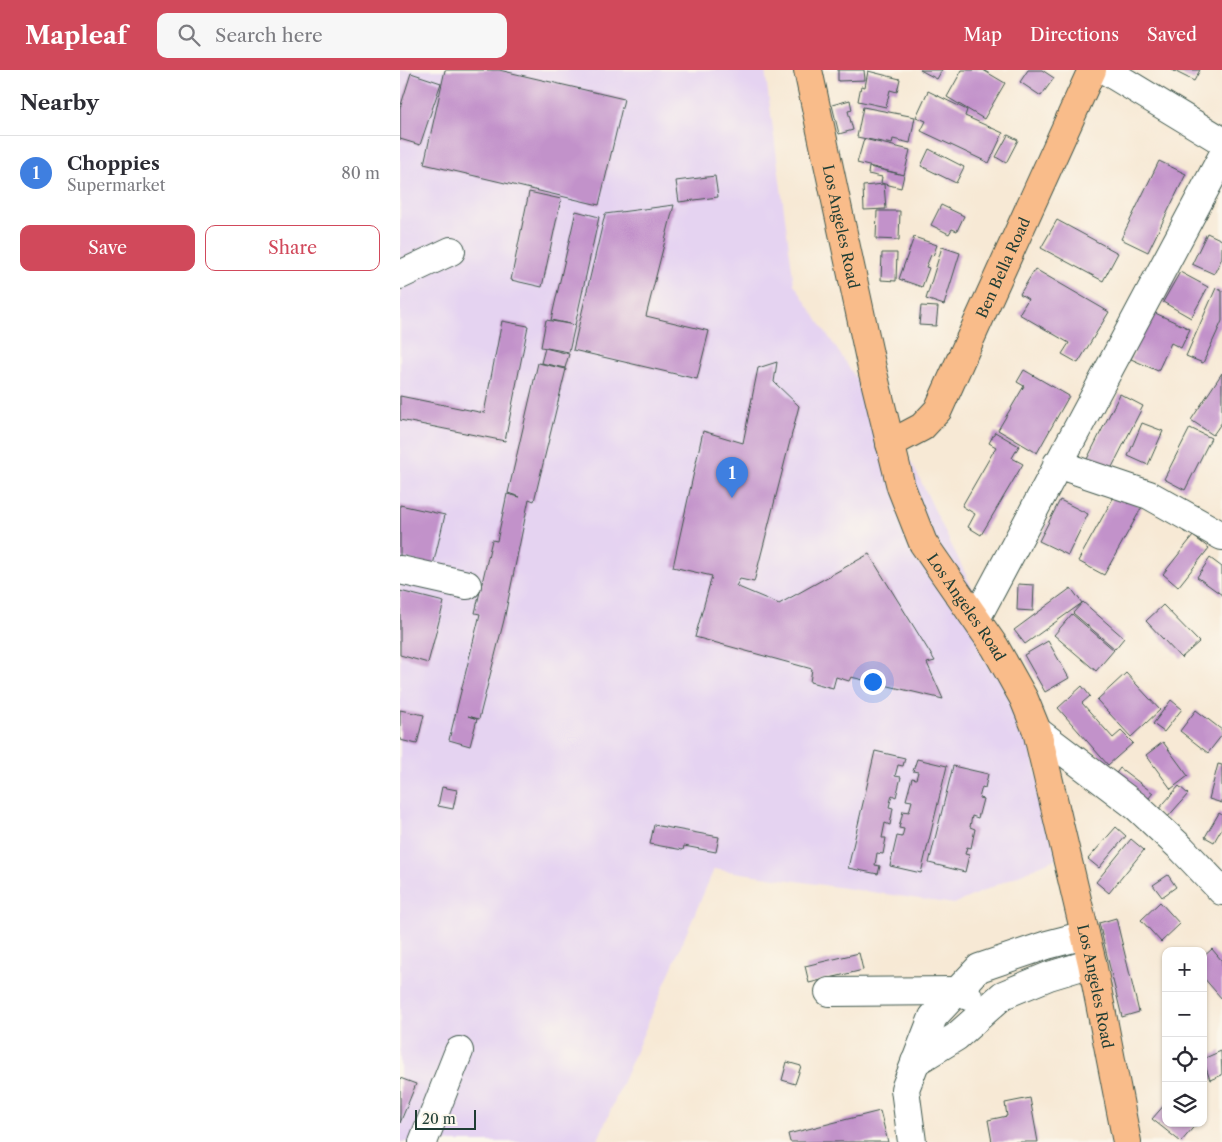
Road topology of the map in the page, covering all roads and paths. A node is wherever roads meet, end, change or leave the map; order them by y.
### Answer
1 (808, 70) edge
2 (1092, 70) edge
3 (1106, 70) edge
4 (1222, 141) edge
5 (1222, 157) edge
6 (451, 251) dead end
7 (400, 275) edge
8 (890, 444) junction
9 (1057, 464) junction
10 (1222, 536) edge
11 (400, 570) edge
12 (467, 585) dead end
13 (976, 617) junction
14 (1037, 731) junction
15 (1222, 890) edge
16 (1085, 935) junction
17 (1092, 964) junction
18 (958, 991) junction
19 (829, 992) dead end
20 (988, 1009) junction
21 (459, 1052) dead end
22 (915, 1062) junction
23 (423, 1142) edge
24 (912, 1142) edge
25 (1127, 1142) edge

1 - 8 main road, Los Angeles Road
2 - 8 main road, Ben Bella Road
3 - 4 street
5 - 9 street
6 - 7 street
8 - 13 main road, Los Angeles Road
9 - 10 street
9 - 13 street
11 - 12 street
13 - 14 main road, Los Angeles Road
14 - 15 street
14 - 16 main road, Los Angeles Road
16 - 17 main road, Los Angeles Road
16 - 18 street
17 - 20 street
17 - 25 main road, Los Angeles Road
18 - 19 street
18 - 20 street
18 - 22 street
20 - 22 street
21 - 23 street
22 - 24 street

